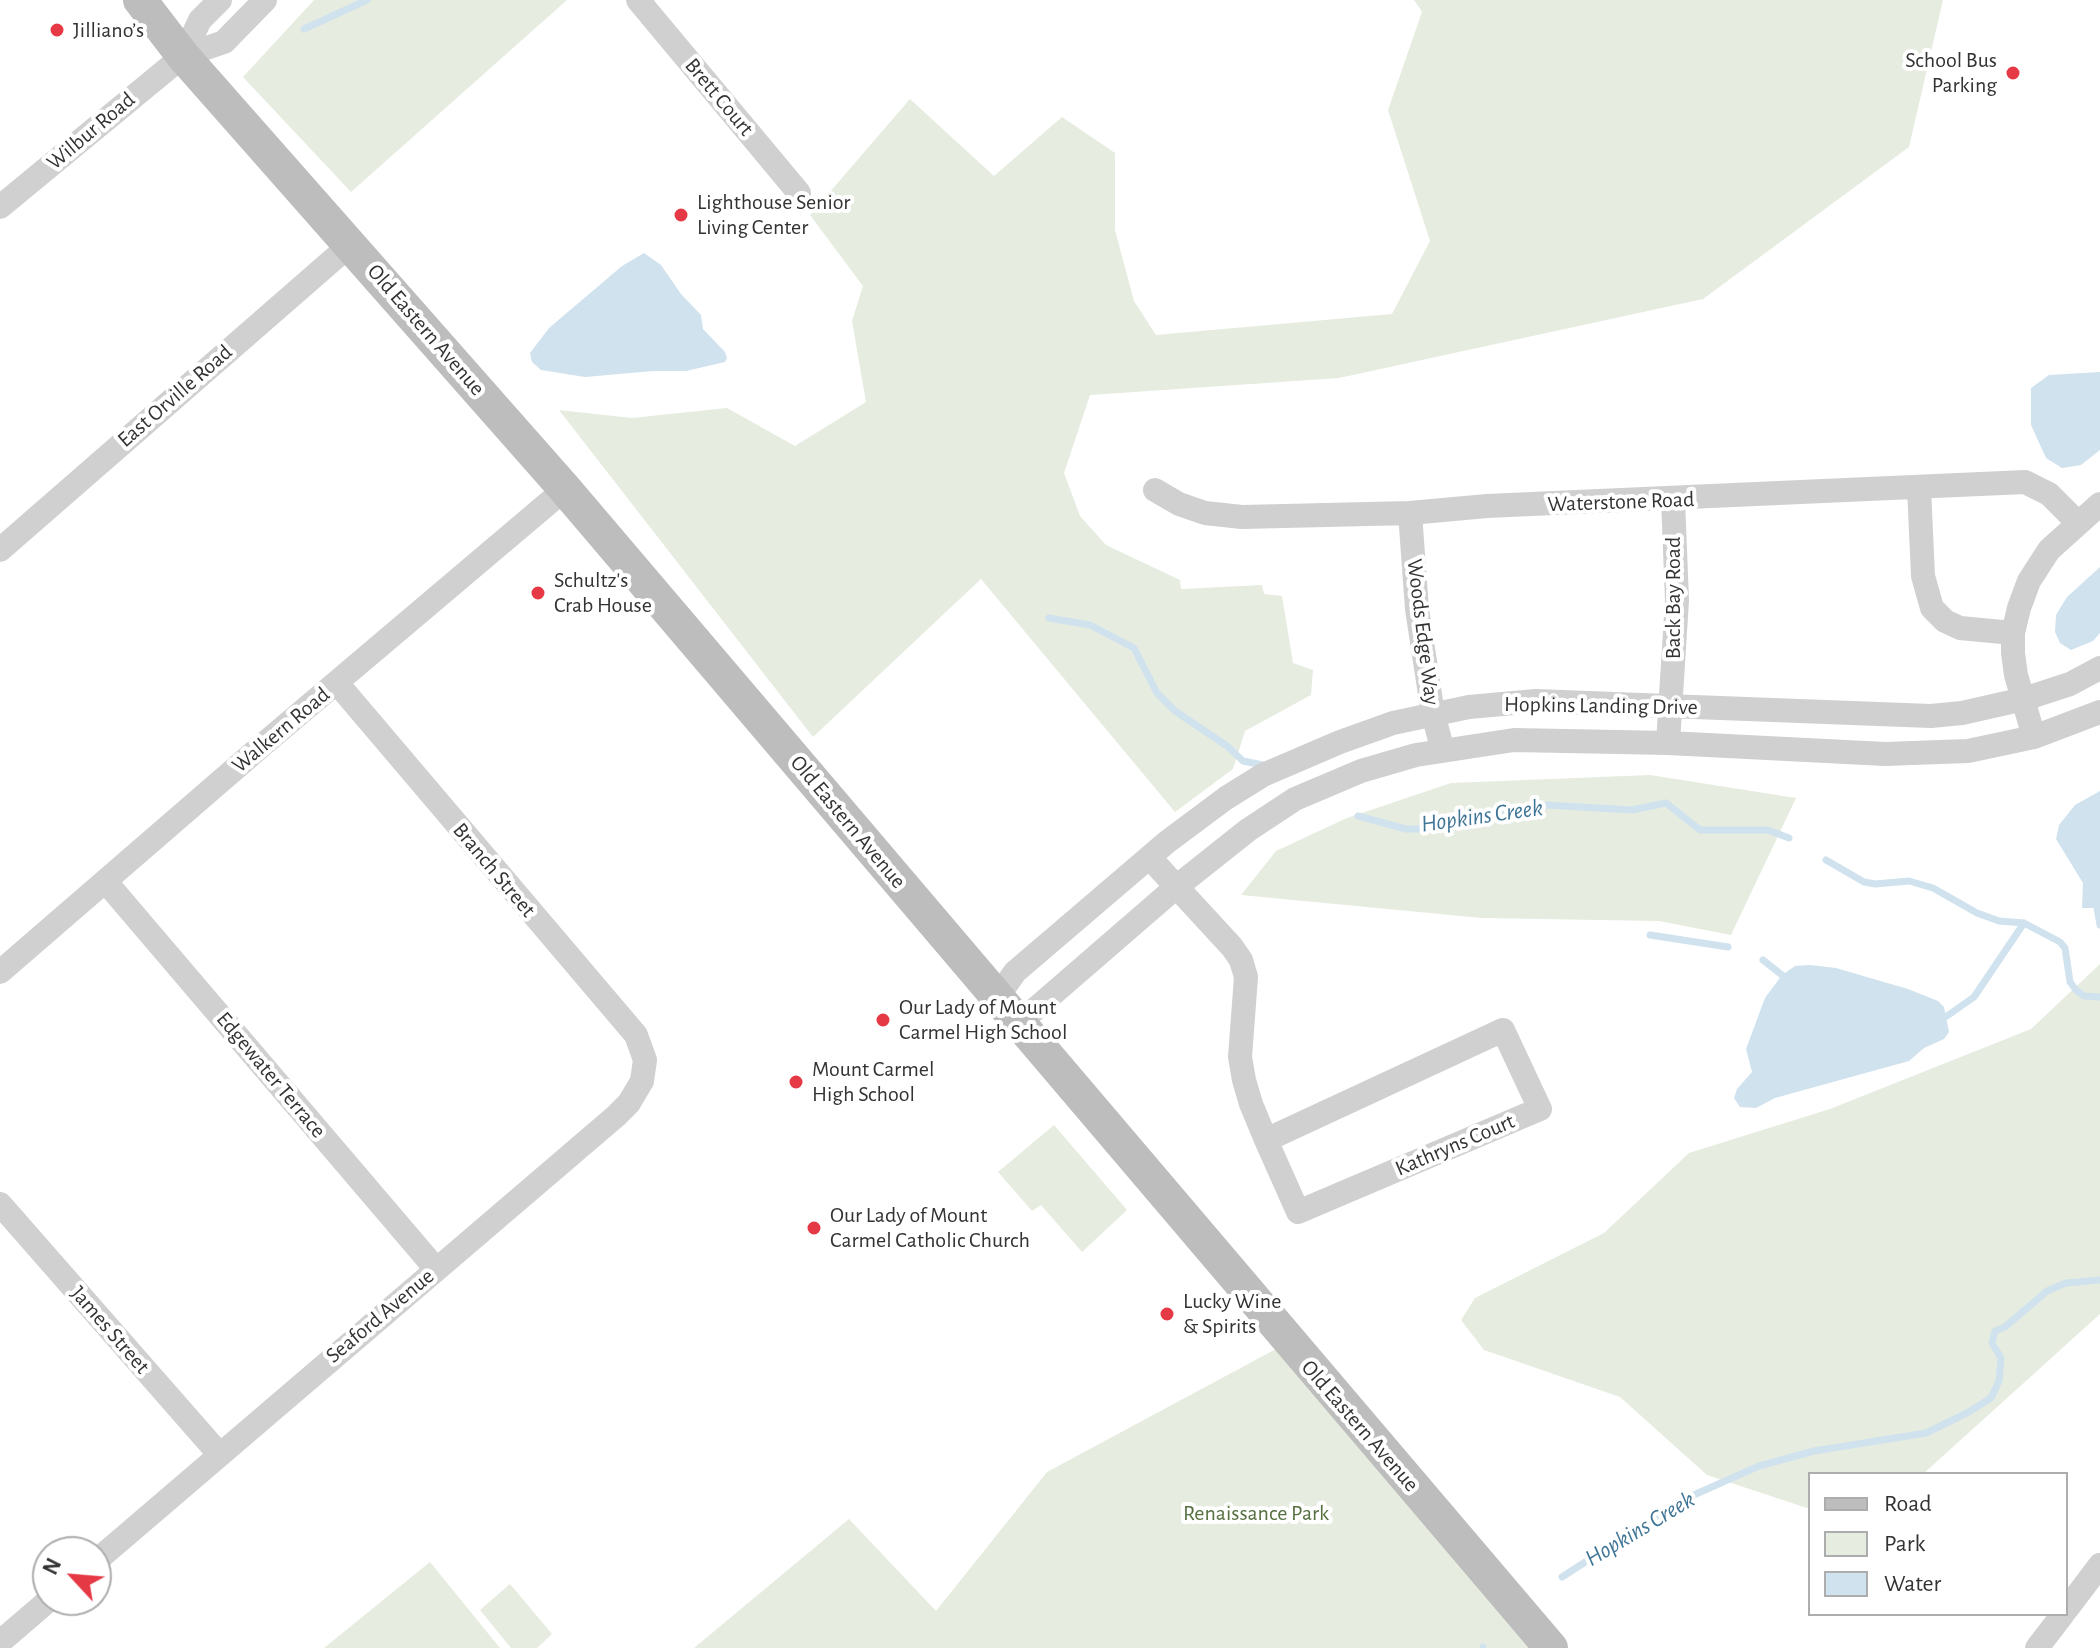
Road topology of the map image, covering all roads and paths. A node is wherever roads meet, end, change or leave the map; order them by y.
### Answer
1 (140, 0) edge
2 (220, 0) edge
3 (265, 0) edge
4 (638, 0) edge
5 (183, 56) junction
6 (799, 193) dead end
7 (0, 207) edge
8 (351, 244) junction
9 (1919, 488) junction
10 (565, 489) junction
11 (1155, 490) dead end
12 (1673, 500) junction
13 (2100, 504) edge
14 (1410, 513) junction
15 (2078, 523) junction
16 (0, 550) edge
17 (2013, 633) junction
18 (2100, 668) edge
19 (337, 683) junction
20 (2024, 699) junction
21 (1670, 705) junction
22 (2100, 712) edge
23 (1433, 714) junction
24 (2034, 737) junction
25 (1668, 743) junction
26 (1443, 751) junction
27 (1150, 858) junction
28 (106, 882) junction
29 (1175, 888) junction
30 (0, 972) edge
31 (1007, 1012) junction
32 (645, 1060) joint
33 (1266, 1140) junction
34 (0, 1204) edge
35 (436, 1269) junction
36 (220, 1455) junction
37 (112, 1547) edge
38 (2100, 1565) edge
39 (2068, 1607) edge
40 (32, 1615) edge
41 (2061, 1616) edge
42 (0, 1642) edge
43 (1551, 1648) edge
44 (2037, 1648) edge

1 - 5 street, Old Eastern Avenue
2 - 5 street
3 - 5 street
4 - 6 street, Brett Court
5 - 7 street, Wilbur Road
5 - 8 street, Old Eastern Avenue
8 - 10 street, Old Eastern Avenue
8 - 16 street, East Orville Road
9 - 12 street, Waterstone Road
9 - 15 street, Waterstone Road
9 - 17 street
10 - 19 street, Walkern Road
10 - 31 street, Old Eastern Avenue
11 - 14 street, Waterstone Road
12 - 14 street, Waterstone Road
12 - 21 street, Back Bay Road
13 - 15 street
14 - 23 street, Woods Edge Way
15 - 17 street
17 - 20 street
18 - 20 street, Hopkins Landing Drive
19 - 28 street, Walkern Road
19 - 32 street, Branch Street
20 - 21 street, Hopkins Landing Drive
20 - 24 street
21 - 23 street, Hopkins Landing Drive
21 - 25 street, Back Bay Road
22 - 24 street, Hopkins Landing Drive
23 - 26 street, Woods Edge Way
23 - 27 street, Hopkins Landing Drive
24 - 25 street, Hopkins Landing Drive
25 - 26 street, Hopkins Landing Drive
26 - 29 street, Hopkins Landing Drive
27 - 29 street, Kathryns Court
27 - 31 street, Hopkins Landing Drive
28 - 30 street, Walkern Road
28 - 35 street, Edgewater Terrace
29 - 31 street, Hopkins Landing Drive
29 - 33 street, Kathryns Court
31 - 43 street, Old Eastern Avenue
32 - 35 street, Seaford Avenue
33 - 33 street, Kathryns Court
34 - 36 street, James Street
35 - 36 street, Seaford Avenue
36 - 37 street, Seaford Avenue
38 - 39 street
40 - 42 street
41 - 44 street

